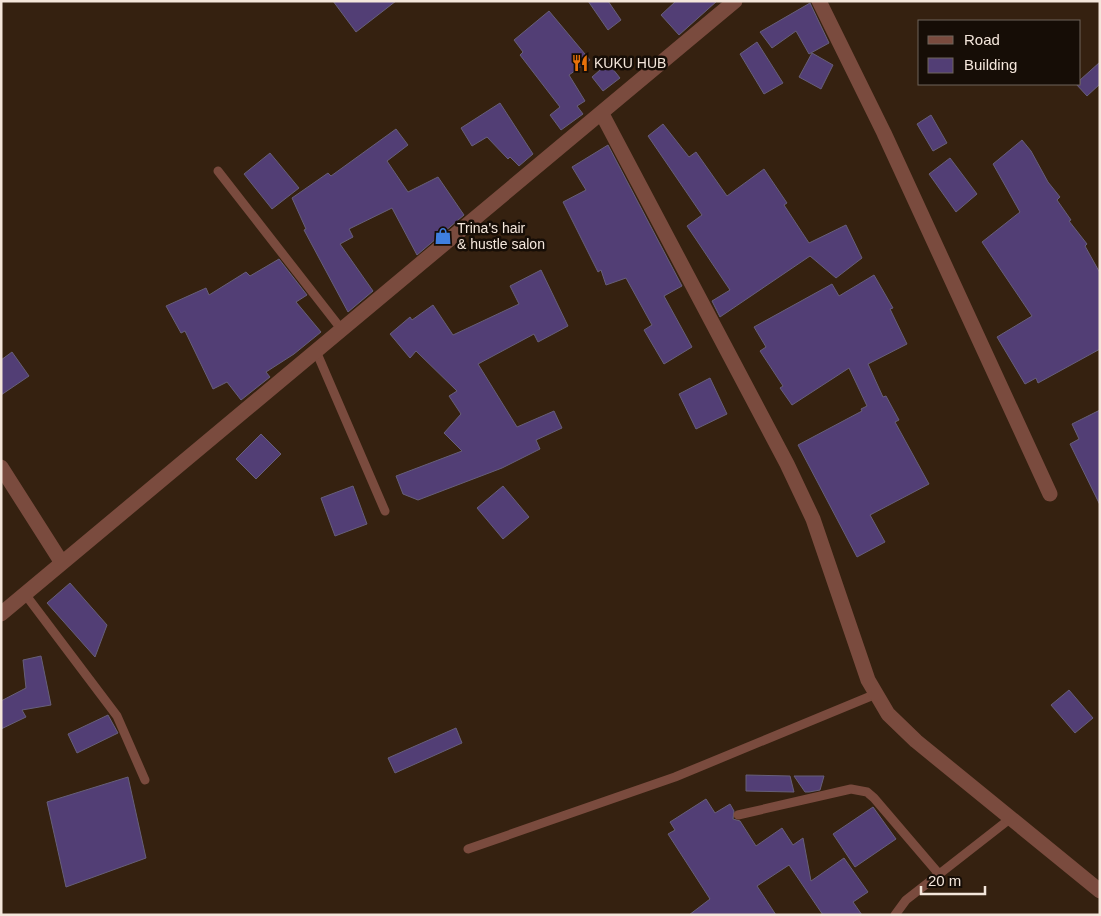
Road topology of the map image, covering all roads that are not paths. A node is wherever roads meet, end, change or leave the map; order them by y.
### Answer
1 (819, 1) edge
2 (732, 2) edge
3 (602, 114) junction
4 (218, 170) dead end
5 (342, 330) junction
6 (316, 351) junction
7 (1, 467) edge
8 (1050, 494) dead end
9 (385, 511) dead end
10 (62, 563) junction
11 (26, 594) junction
12 (1, 614) edge
13 (876, 694) junction
14 (145, 780) dead end
15 (738, 814) dead end
16 (1011, 818) junction
17 (468, 849) dead end
18 (939, 874) junction
19 (1100, 891) edge
20 (895, 915) edge

1 - 8 street
2 - 3 street
3 - 5 street
3 - 13 street
4 - 5 lane
5 - 6 street
6 - 9 lane
6 - 10 street
7 - 10 street
10 - 11 street
11 - 12 street
11 - 14 lane
13 - 16 street
13 - 17 lane
15 - 18 lane
16 - 18 lane
16 - 19 street
18 - 20 lane

